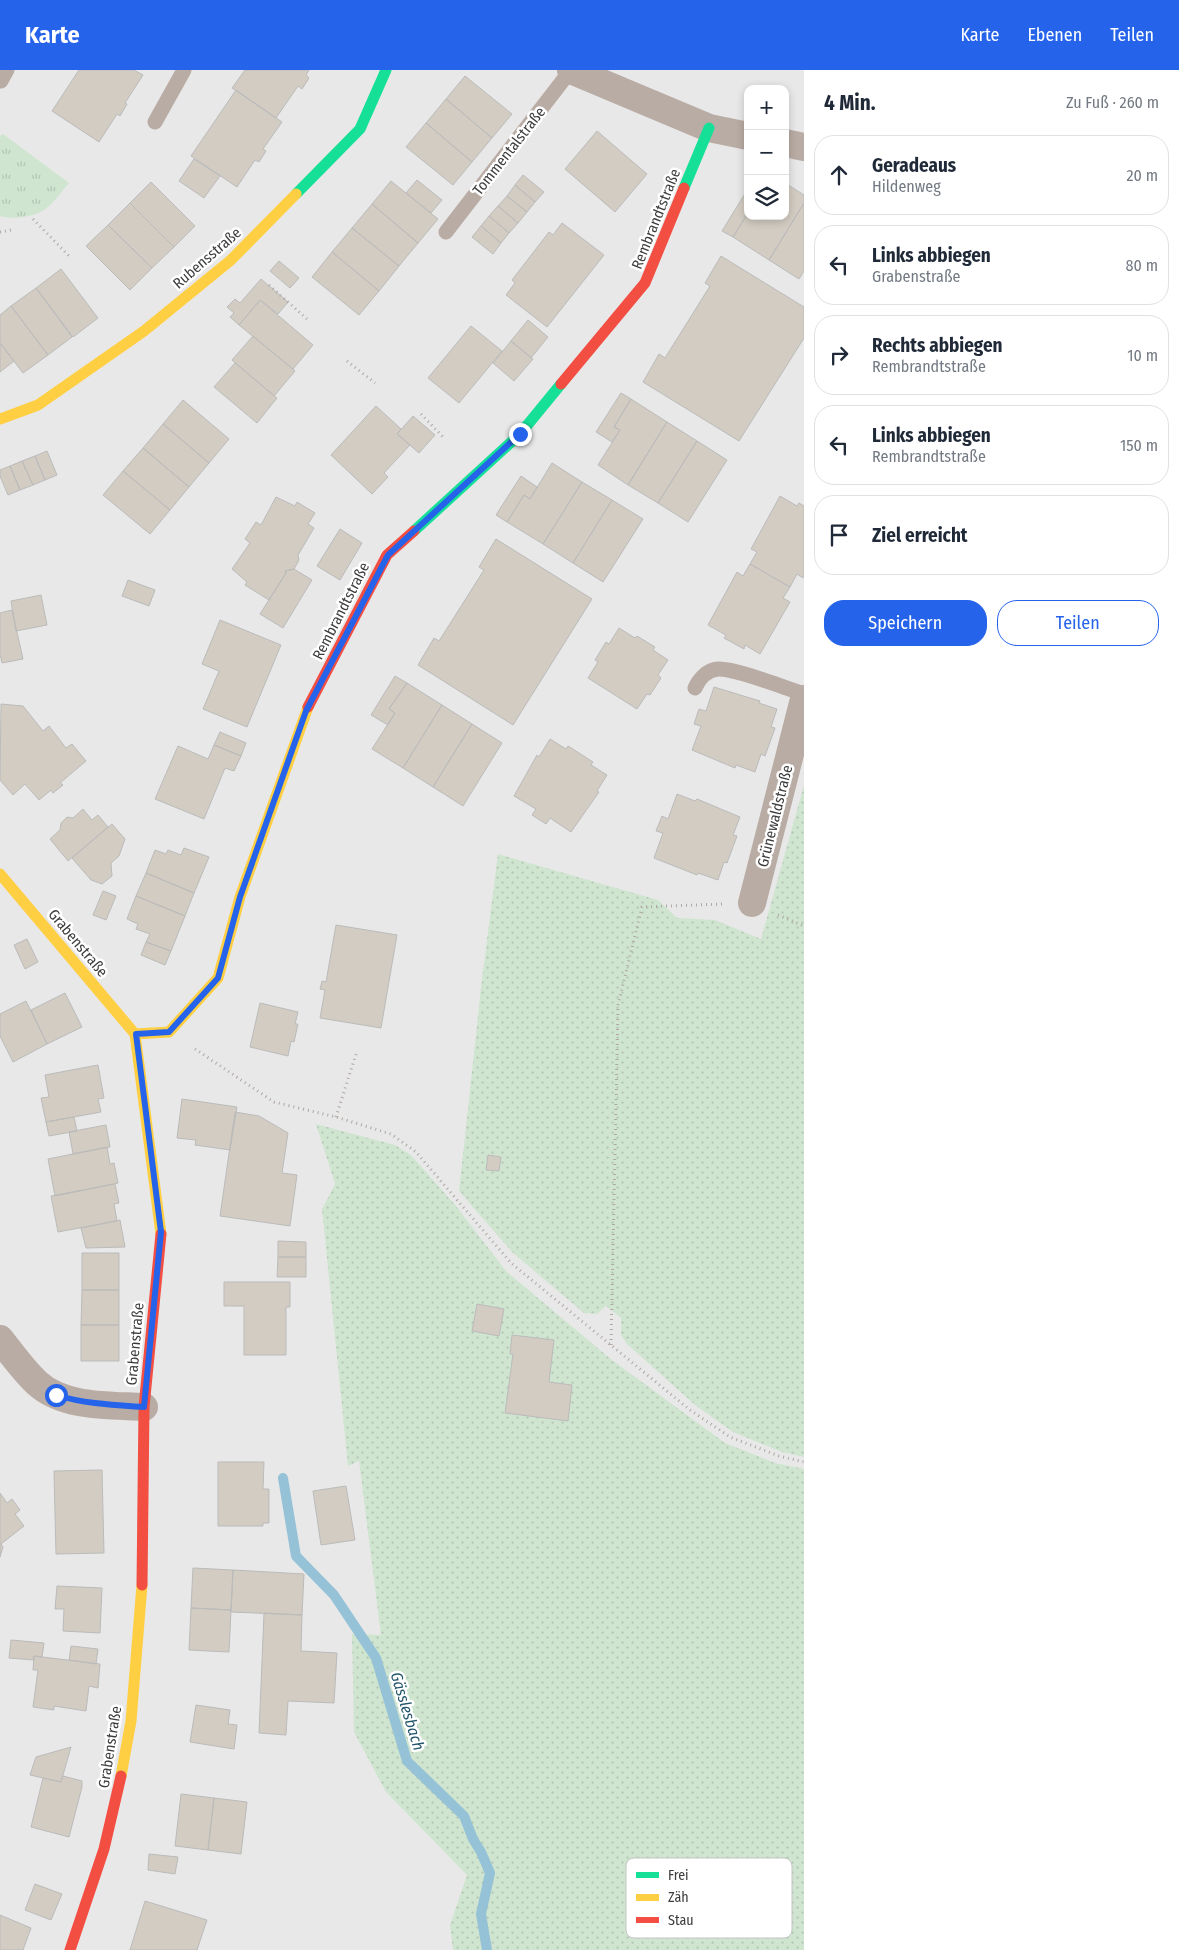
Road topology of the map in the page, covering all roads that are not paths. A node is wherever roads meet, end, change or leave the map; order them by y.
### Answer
1 (184, 70) edge
2 (386, 70) edge
3 (571, 70) edge
4 (155, 122) dead end
5 (709, 128) junction
6 (744, 135) edge
7 (789, 144) edge
8 (804, 147) edge
9 (446, 232) dead end
10 (0, 419) edge
11 (695, 688) dead end
12 (804, 694) edge
13 (804, 699) edge
14 (0, 874) edge
15 (752, 903) road end
16 (136, 1034) junction
17 (0, 1339) edge
18 (144, 1407) junction
19 (70, 1950) edge

1 - 4 lane
2 - 10 street, Rubensstraße
3 - 5 street, Tommentalstraße
3 - 9 lane, Tommentalstraße
5 - 6 street, Tommentalstraße
5 - 16 street, Rembrandtstraße
7 - 8 street
11 - 12 lane
13 - 15 street, Grünewaldstraße
14 - 16 street, Grabenstraße
16 - 18 street, Grabenstraße
17 - 18 street
18 - 19 street, Grabenstraße

